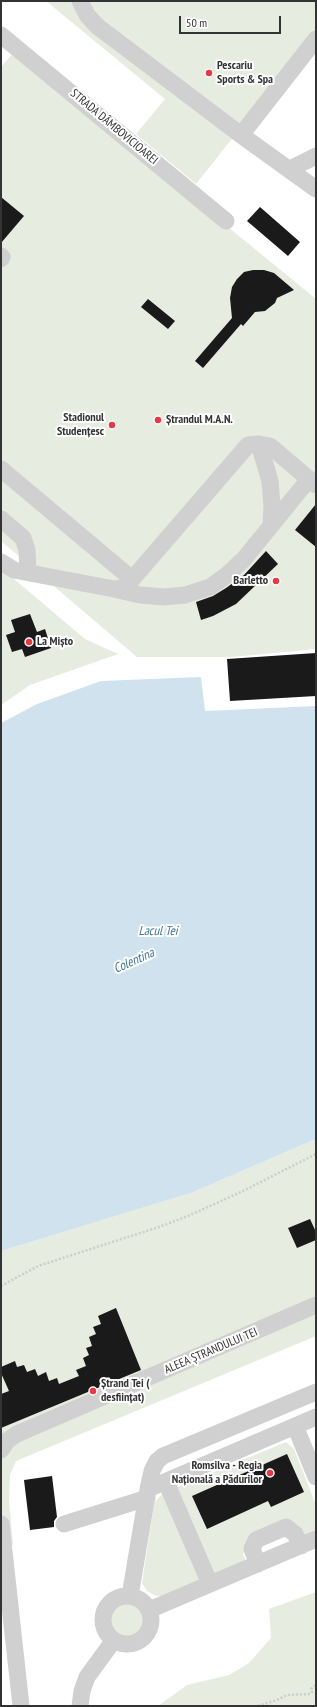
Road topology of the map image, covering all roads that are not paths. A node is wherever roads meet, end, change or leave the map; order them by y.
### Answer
1 (80, 1) edge
2 (1, 35) edge
3 (316, 39) edge
4 (241, 134) junction
5 (316, 156) edge
6 (290, 169) junction
7 (316, 189) edge
8 (226, 221) dead end
9 (1, 256) edge
10 (1, 259) edge
11 (259, 444) junction
12 (1, 469) edge
13 (313, 482) edge
14 (1, 519) edge
15 (271, 526) junction
16 (1, 562) edge
17 (28, 572) junction
18 (132, 579) junction
19 (114, 589) junction
20 (316, 1305) edge
21 (316, 1392) edge
22 (316, 1417) edge
23 (295, 1426) junction
24 (1, 1450) edge
25 (316, 1477) edge
26 (166, 1482) junction
27 (148, 1493) junction
28 (1, 1524) edge
29 (64, 1524) dead end
30 (308, 1543) edge
31 (258, 1564) junction
32 (210, 1584) junction
33 (130, 1596) junction
34 (149, 1610) junction
35 (114, 1640) junction
36 (21, 1706) edge
37 (80, 1706) edge

1 - 4 street
2 - 8 street, STRADA DÂMBOVICIOAREI
3 - 4 street
4 - 6 street
5 - 6 street
6 - 7 street
9 - 10 street
11 - 13 street
11 - 15 street
11 - 18 street
12 - 18 street
13 - 15 street
14 - 17 street
15 - 19 street
16 - 17 street
17 - 19 street
18 - 19 street
20 - 24 street, ALEEA ȘTRANDULUI TEI
21 - 27 street
22 - 23 street
23 - 25 street
23 - 26 street
26 - 27 street
26 - 32 street
27 - 29 street
27 - 33 street
28 - 36 street
30 - 31 street
30 - 31 street
31 - 32 street
32 - 34 street
33 - 34 street
33 - 35 street
34 - 35 street
35 - 37 street

